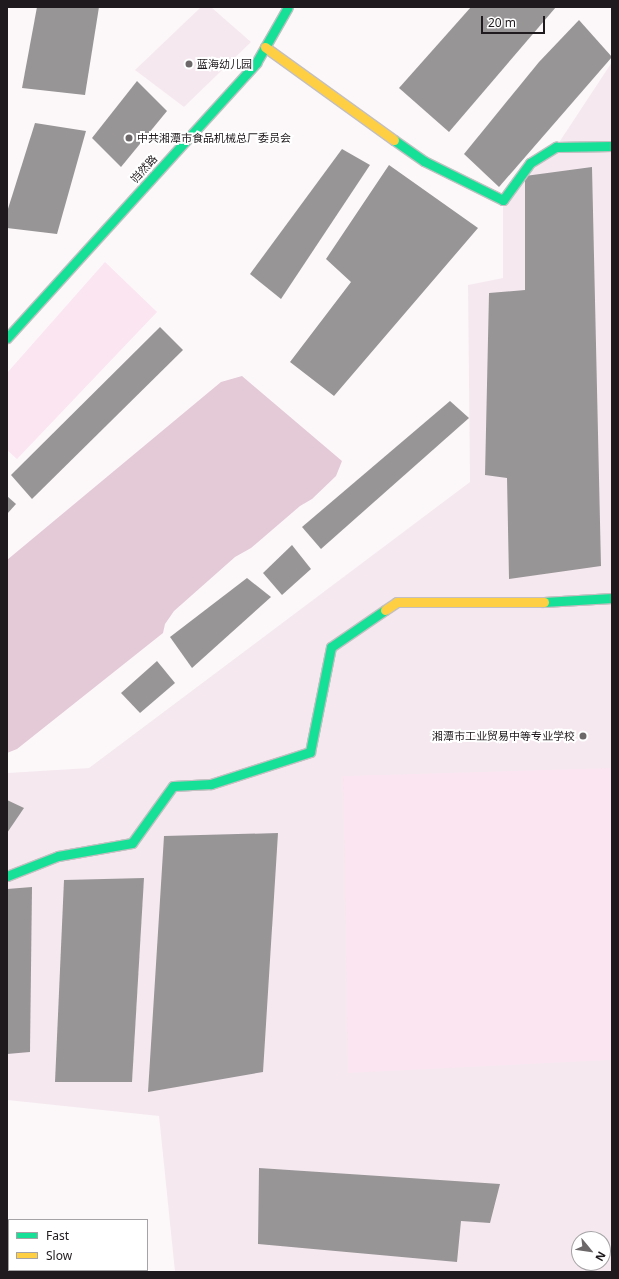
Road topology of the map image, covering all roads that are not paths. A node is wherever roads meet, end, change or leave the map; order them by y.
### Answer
1 (288, 7) edge
2 (265, 47) junction
3 (612, 146) edge
4 (7, 338) edge
5 (612, 598) edge
6 (7, 876) edge

1 - 2 street, 岿然路
2 - 3 street
2 - 4 street, 岿然路
5 - 6 street

